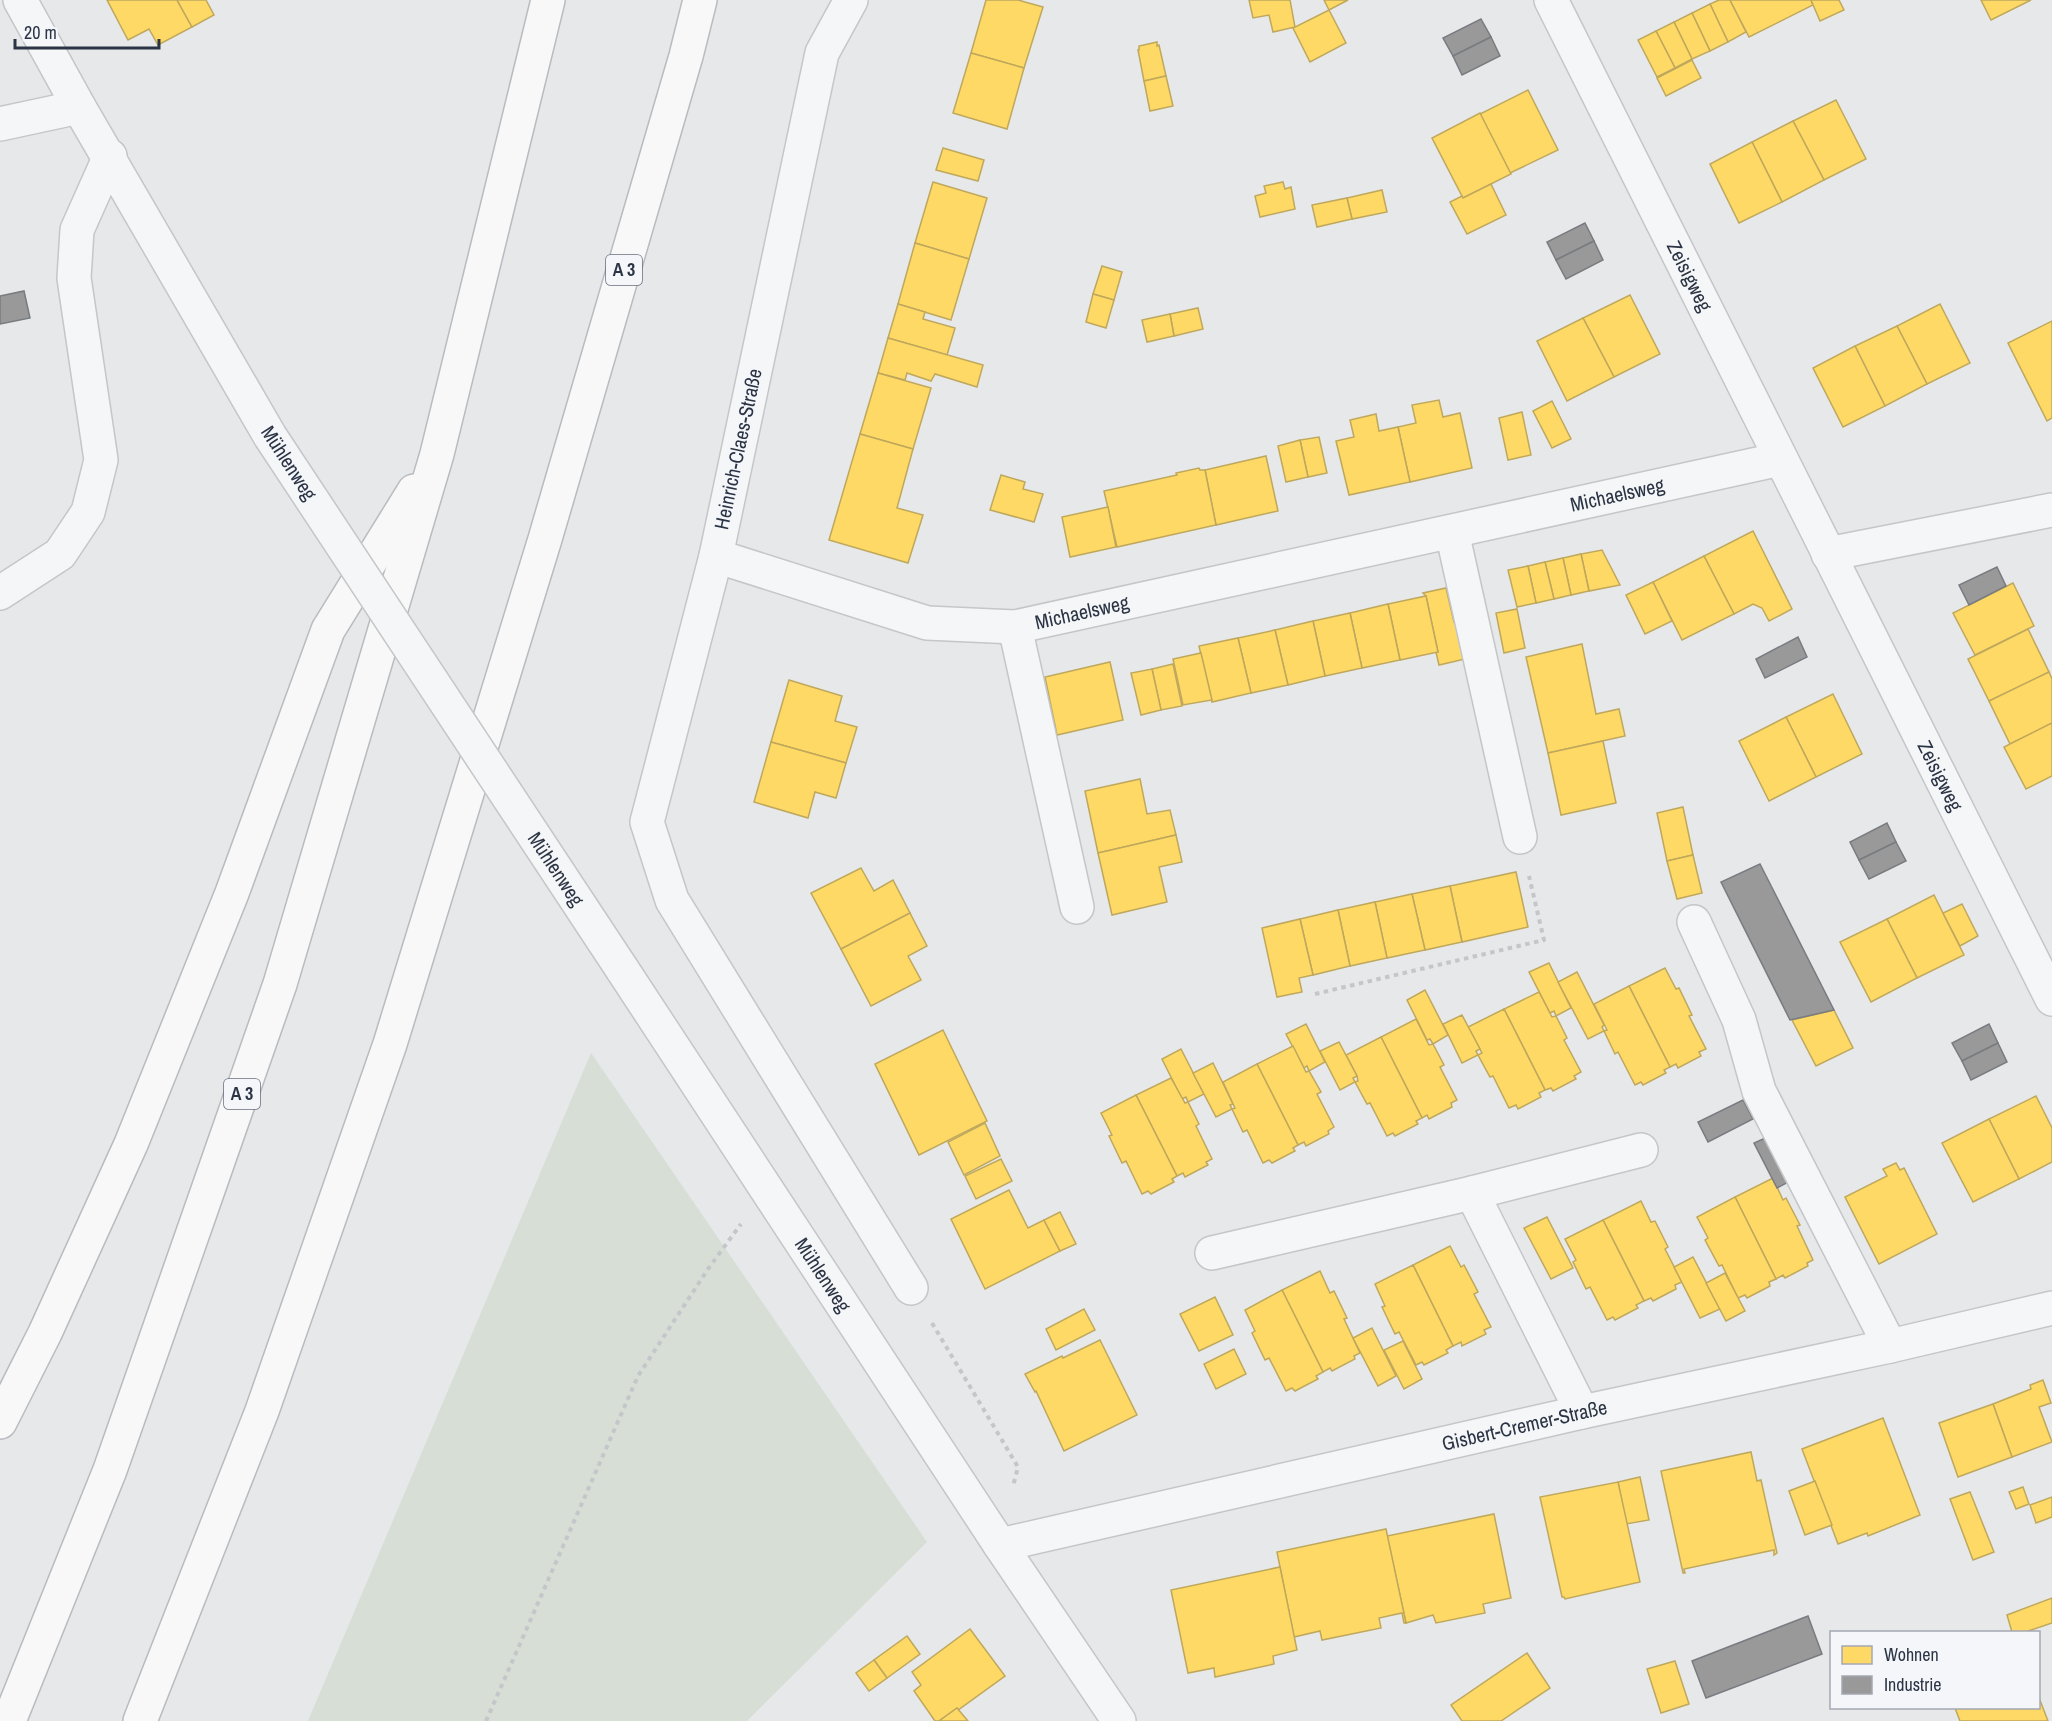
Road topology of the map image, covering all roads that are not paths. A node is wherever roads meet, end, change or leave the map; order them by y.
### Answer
1 (20, 0) edge
2 (548, 0) edge
3 (700, 0) edge
4 (851, 0) edge
5 (1551, 0) edge
6 (79, 106) junction
7 (0, 123) edge
8 (110, 156) junction
9 (437, 454) junction
10 (1780, 459) junction
11 (2052, 510) edge
12 (1452, 532) junction
13 (1828, 554) junction
14 (716, 556) junction
15 (0, 593) edge
16 (1016, 627) junction
17 (1520, 837) road end
18 (1077, 907) dead end
19 (1694, 922) dead end
20 (2052, 999) edge
21 (1641, 1150) dead end
22 (1472, 1193) junction
23 (1212, 1253) dead end
24 (911, 1288) road end
25 (2052, 1308) edge
26 (1890, 1346) junction
27 (1582, 1412) junction
28 (0, 1422) edge
29 (1000, 1545) junction
30 (9, 1721) edge
31 (140, 1721) edge
32 (1119, 1721) edge

1 - 6 street, Mühlenweg
2 - 9 highway, A 3
3 - 31 highway, A 3
4 - 14 street, Heinrich-Claes-Straße
5 - 10 street, Zeisigweg
6 - 7 street
6 - 8 street, Mühlenweg
8 - 15 street
8 - 29 street, Mühlenweg, bridge
9 - 28 highway
9 - 30 highway, A 3
10 - 12 street, Michaelsweg
10 - 13 street, Zeisigweg
11 - 13 street
12 - 16 street, Michaelsweg
12 - 17 street
13 - 20 street, Zeisigweg
14 - 16 street, Michaelsweg
14 - 24 street, Heinrich-Claes-Straße
16 - 18 street
19 - 26 street
21 - 22 street
22 - 23 street
22 - 27 street
25 - 26 street, Gisbert-Cremer-Straße
26 - 27 street, Gisbert-Cremer-Straße
27 - 29 street, Gisbert-Cremer-Straße
29 - 32 street, Mühlenweg

